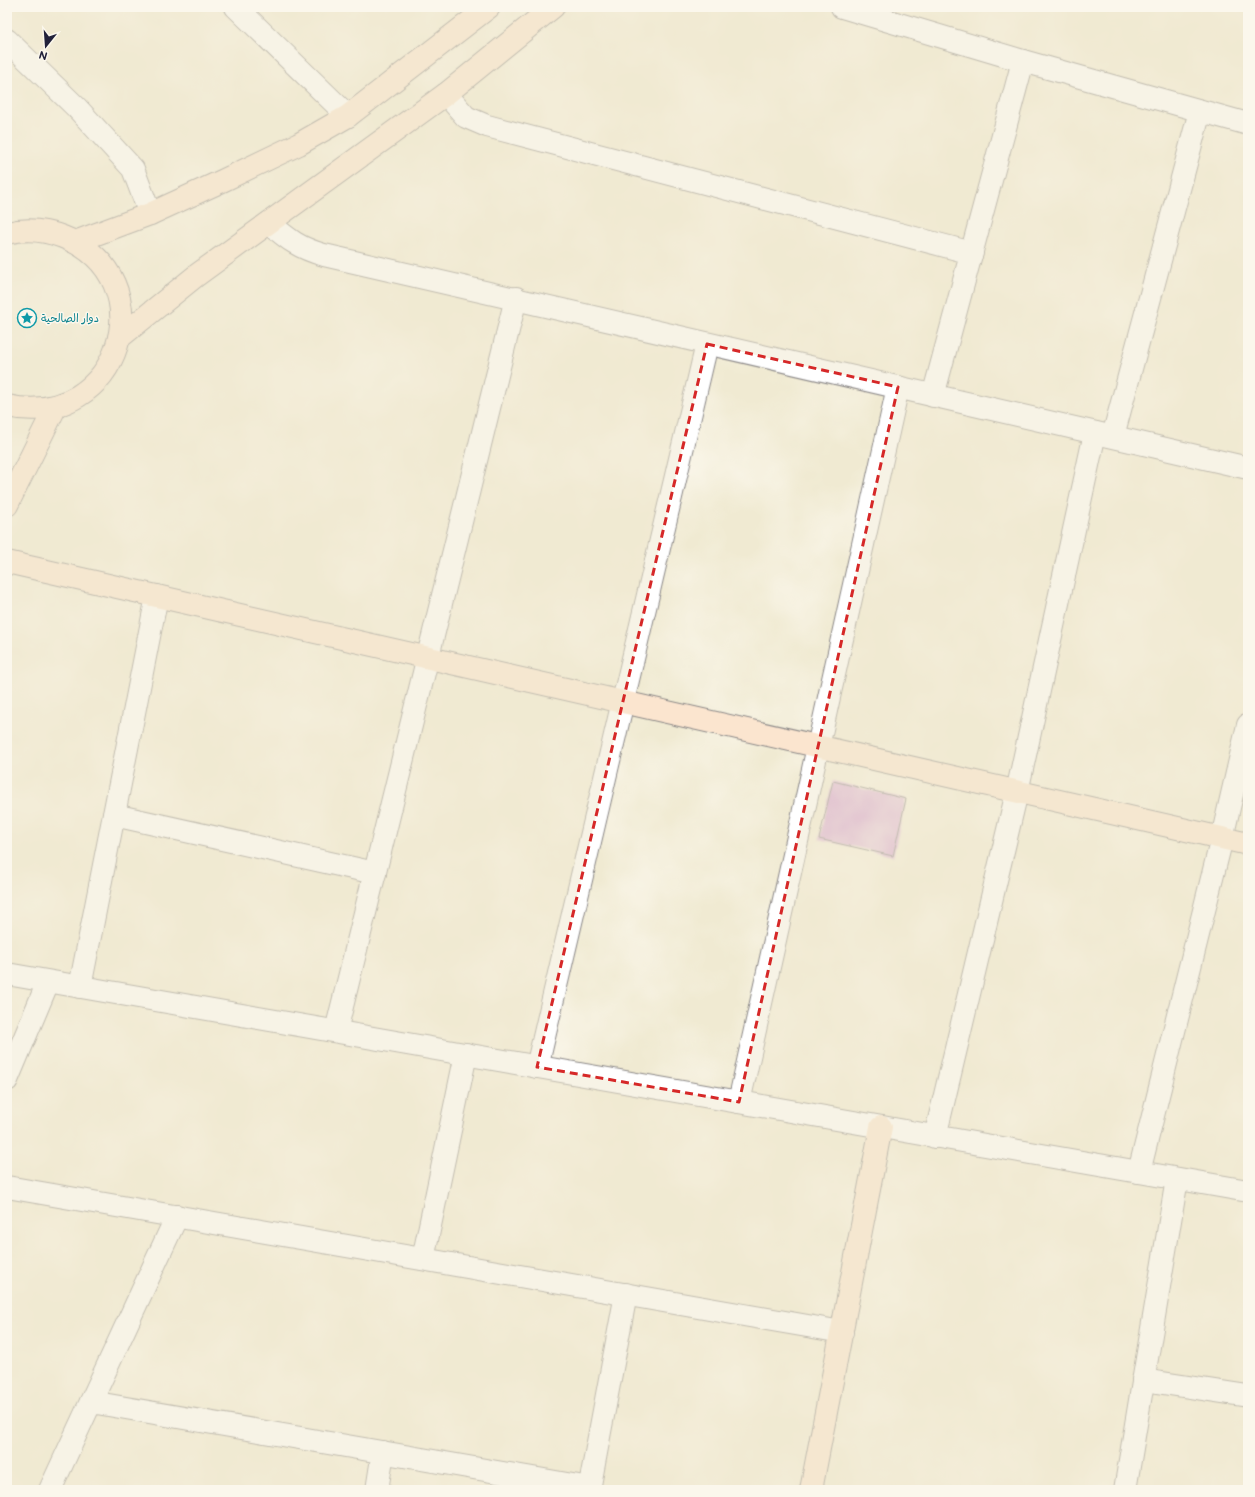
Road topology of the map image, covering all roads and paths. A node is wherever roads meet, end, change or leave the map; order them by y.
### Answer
1 (236, 7) edge
2 (489, 7) edge
3 (553, 7) edge
4 (842, 7) edge
5 (7, 40) edge
6 (1023, 61) junction
7 (446, 94) junction
8 (1200, 111) junction
9 (348, 116) junction
10 (1248, 124) edge
11 (150, 214) junction
12 (269, 223) junction
13 (7, 234) edge
14 (75, 242) junction
15 (972, 253) junction
16 (516, 298) junction
17 (119, 338) junction
18 (707, 344) junction
19 (898, 387) junction
20 (933, 396) junction
21 (7, 406) edge
22 (56, 406) junction
23 (1104, 434) junction
24 (1248, 468) edge
25 (7, 505) edge
26 (7, 562) edge
27 (157, 596) junction
28 (428, 658) junction
29 (623, 702) junction
30 (1248, 725) edge
31 (818, 746) junction
32 (1017, 792) junction
33 (114, 815) junction
34 (1222, 838) junction
35 (1248, 844) edge
36 (375, 873) junction
37 (7, 974) edge
38 (48, 982) junction
39 (80, 987) junction
40 (336, 1032) junction
41 (466, 1054) junction
42 (537, 1067) junction
43 (7, 1080) edge
44 (738, 1102) junction
45 (881, 1127) junction
46 (936, 1137) junction
47 (1139, 1172) junction
48 (1177, 1179) junction
49 (7, 1187) edge
50 (1248, 1191) edge
51 (177, 1216) junction
52 (423, 1259) junction
53 (626, 1294) junction
54 (842, 1332) junction
55 (1143, 1380) junction
56 (1248, 1396) edge
57 (91, 1402) junction
58 (383, 1452) junction
59 (590, 1489) edge
60 (50, 1490) edge
61 (377, 1490) edge
62 (811, 1490) edge
63 (1125, 1490) edge

1 - 9 street
2 - 9 street
3 - 7 street
4 - 6 street
5 - 11 street
6 - 8 street
6 - 15 street
7 - 12 street
7 - 15 street
8 - 10 street
8 - 23 street
9 - 11 street
11 - 14 street
12 - 16 street
12 - 17 street
13 - 14 street
14 - 17 street
15 - 20 street
16 - 18 street
16 - 28 street
17 - 22 street
18 - 19 street
18 - 29 street
19 - 20 street
19 - 31 street
20 - 23 street
21 - 22 street
22 - 25 street
23 - 24 street
23 - 32 street
26 - 27 street
27 - 28 street
27 - 33 street
28 - 29 street
28 - 36 street
29 - 31 street
29 - 42 street
30 - 34 street
31 - 32 street
31 - 44 street
32 - 34 street
32 - 46 street
33 - 36 street
33 - 39 street
34 - 35 street
34 - 47 street
36 - 40 street
37 - 38 street
38 - 39 street
38 - 43 street
39 - 40 street
40 - 41 street
41 - 42 street
41 - 52 street
42 - 44 street
44 - 45 street
45 - 46 street
45 - 54 street
46 - 47 street
47 - 48 street
48 - 50 street
48 - 55 street
49 - 51 street
51 - 52 street
51 - 57 street
52 - 53 street
53 - 54 street
53 - 59 street
54 - 62 street
55 - 56 street
55 - 63 street
57 - 58 street
57 - 60 street
58 - 59 street
58 - 61 street

